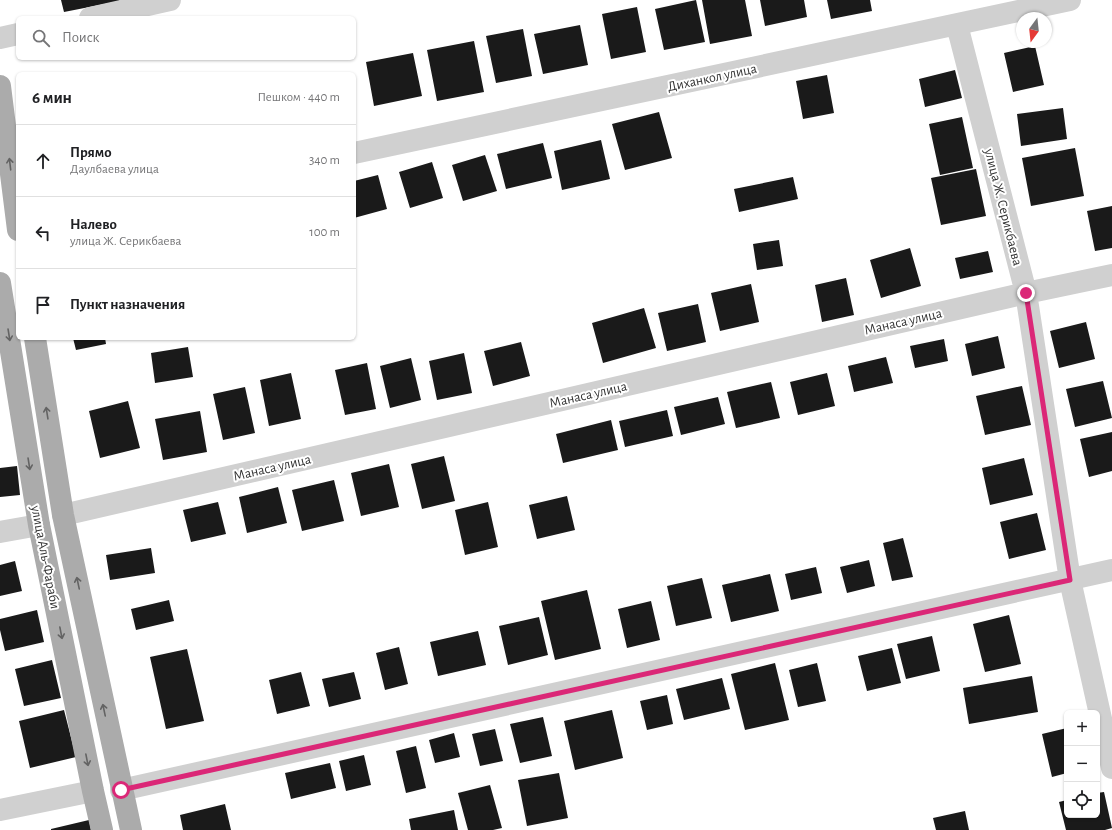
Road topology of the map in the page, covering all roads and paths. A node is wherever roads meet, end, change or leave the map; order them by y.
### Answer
1 (170, 0) edge
2 (1070, 0) edge
3 (99, 16) edge
4 (957, 25) junction
5 (16, 34) edge
6 (0, 38) edge
7 (0, 86) edge
8 (356, 153) edge
9 (16, 210) edge
10 (1112, 274) edge
11 (0, 283) edge
12 (1026, 293) junction
13 (35, 340) edge
14 (63, 515) junction
15 (40, 525) junction
16 (0, 532) edge
17 (1112, 570) edge
18 (1070, 580) junction
19 (1112, 768) edge
20 (121, 790) junction
21 (93, 791) junction
22 (0, 810) edge
23 (102, 830) edge
24 (131, 830) edge

1 - 3 street
2 - 4 street, Диханкол улица
4 - 8 street, Диханкол улица
4 - 12 street, улица Ж. Серикбаева
5 - 6 street
9 -> 7 main road
10 - 12 street, Манаса улица
11 -> 15 main road, улица Аль-Фараби
12 - 14 street, Манаса улица
12 - 18 street, улица Ж. Серикбаева
14 -> 13 main road, улица Аль-Фараби
20 -> 14 main road, улица Аль-Фараби
15 - 16 street
15 -> 21 main road, улица Аль-Фараби
17 - 18 street
18 - 19 street, улица Ж. Серикбаева
18 - 20 street
20 - 24 main road, улица Аль-Фараби
21 - 22 street
21 - 23 main road, улица Аль-Фараби

